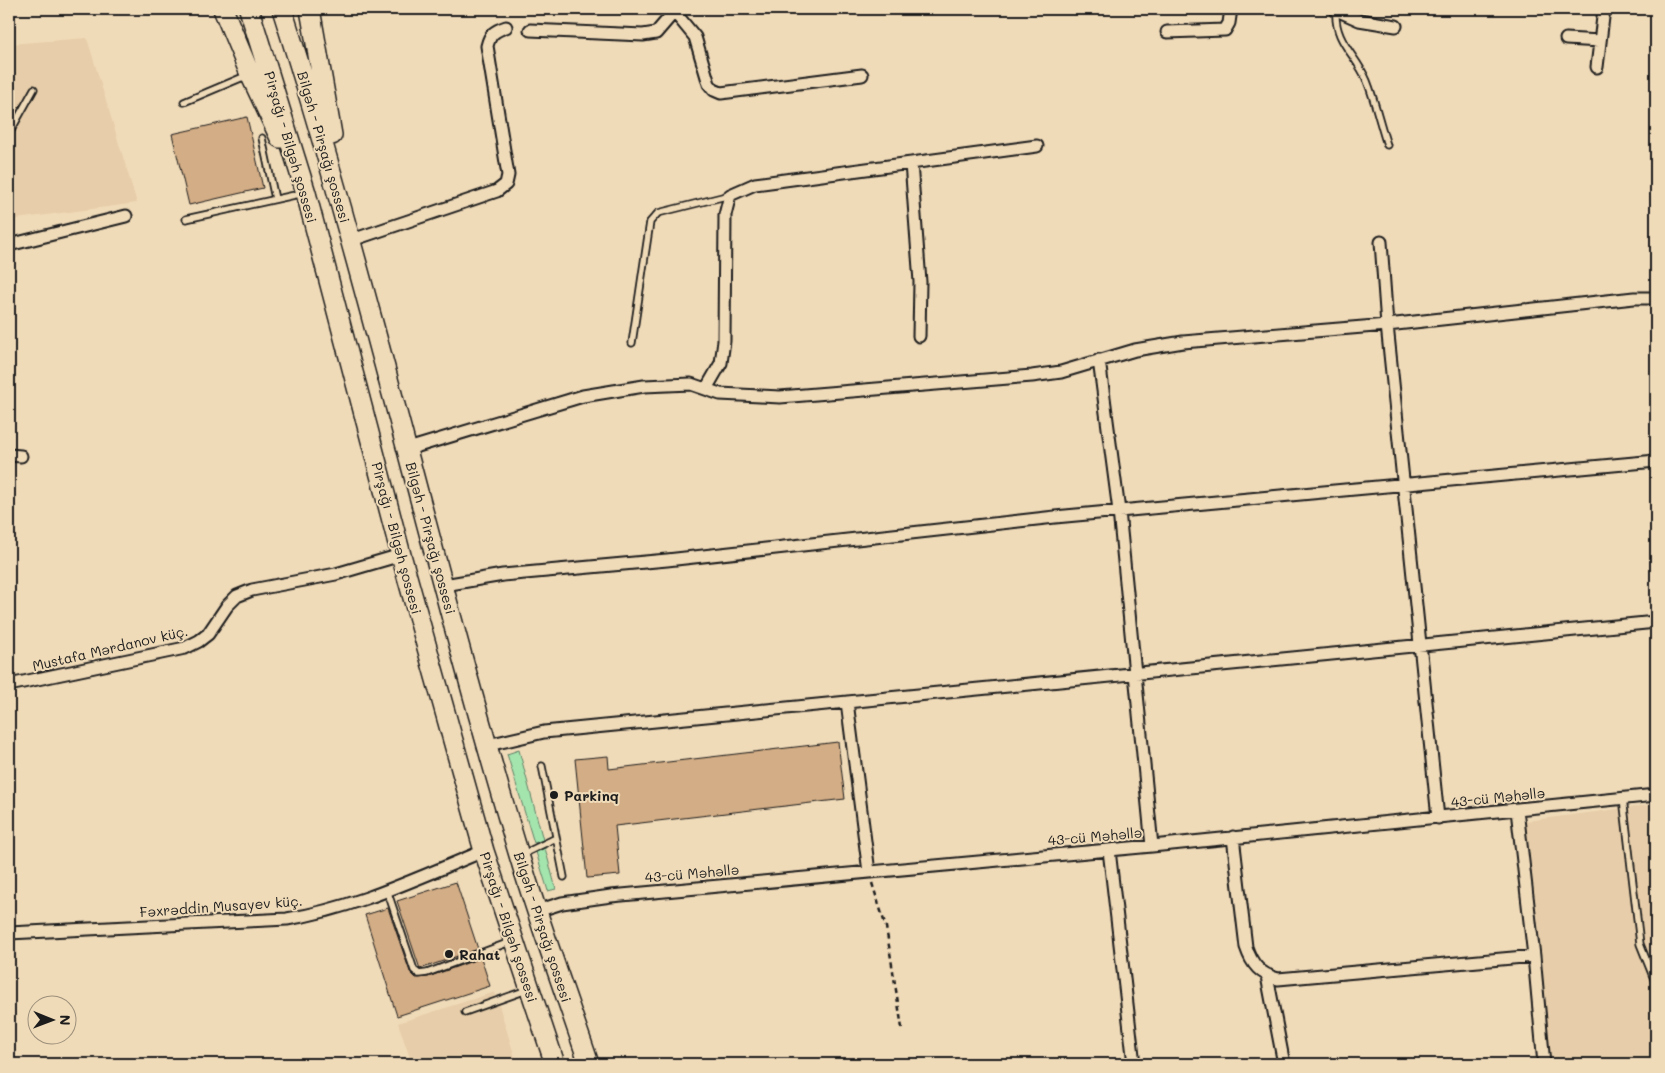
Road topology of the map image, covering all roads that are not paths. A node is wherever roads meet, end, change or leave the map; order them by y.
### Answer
1 (223, 9) edge
2 (249, 9) edge
3 (282, 9) edge
4 (310, 9) edge
5 (1232, 9) edge
6 (1604, 9) edge
7 (673, 10) edge
8 (1335, 10) edge
9 (1396, 26) dead end
10 (506, 27) dead end
11 (530, 30) dead end
12 (1167, 32) dead end
13 (1566, 39) dead end
14 (1600, 41) junction
15 (1597, 68) dead end
16 (250, 74) junction
17 (862, 75) dead end
18 (34, 89) dead end
19 (184, 102) dead end
20 (9, 134) edge
21 (262, 138) dead end
22 (1387, 145) dead end
23 (1037, 146) dead end
24 (910, 163) junction
25 (306, 193) junction
26 (730, 195) junction
27 (275, 199) junction
28 (344, 213) junction
29 (126, 216) dead end
30 (186, 219) dead end
31 (352, 240) junction
32 (1381, 242) dead end
33 (9, 245) edge
34 (1656, 298) edge
35 (1387, 325) junction
36 (919, 336) dead end
37 (632, 344) dead end
38 (1099, 360) junction
39 (706, 389) junction
40 (408, 449) junction
41 (1656, 462) edge
42 (1403, 486) junction
43 (1119, 511) junction
44 (401, 555) junction
45 (444, 585) junction
46 (1656, 622) edge
47 (1420, 647) junction
48 (1136, 673) junction
49 (9, 685) edge
50 (847, 702) junction
51 (488, 745) junction
52 (542, 766) dead end
53 (1656, 795) edge
54 (1622, 798) junction
55 (1517, 810) junction
56 (1438, 818) junction
57 (556, 838) junction
58 (1233, 838) junction
59 (1152, 846) junction
60 (1108, 850) junction
61 (484, 851) junction
62 (519, 856) junction
63 (869, 872) junction
64 (564, 877) dead end
65 (387, 890) junction
66 (537, 911) junction
67 (9, 933) edge
68 (513, 941) junction
69 (1534, 956) junction
70 (1267, 976) junction
71 (1656, 984) edge
72 (529, 989) junction
73 (465, 1012) dead end
74 (555, 1064) edge
75 (589, 1064) edge
76 (1134, 1064) edge
77 (1284, 1064) edge
78 (1544, 1064) edge

1 - 16 highway
2 - 25 highway, Pirşağı - Bilgəh şossesi
3 - 28 highway, Bilgəh - Pirşağı şossesi
4 - 28 highway
5 - 12 street
6 - 14 street
7 - 11 street
7 - 17 street
8 - 9 street
8 - 22 lane
10 - 31 street
13 - 14 street
14 - 15 street
16 - 19 lane
16 - 25 highway
18 - 20 lane
21 - 27 lane
23 - 24 street
24 - 26 street
24 - 36 street
25 - 27 lane
25 - 44 highway, Pirşağı - Bilgəh şossesi
26 - 37 lane
26 - 39 street
27 - 30 lane
28 - 31 highway, Bilgəh - Pirşağı şossesi
29 - 33 street
31 - 40 highway, Bilgəh - Pirşağı şossesi
32 - 35 street
34 - 35 street
35 - 38 street
35 - 42 street
38 - 39 street
38 - 43 street
39 - 40 street
40 - 45 highway, Bilgəh - Pirşağı şossesi
41 - 42 street
42 - 43 street
42 - 47 street
43 - 45 street
43 - 48 street
44 - 49 street, Mustafa Mərdanov küç.
44 - 61 highway, Pirşağı - Bilgəh şossesi
45 - 51 highway, Bilgəh - Pirşağı şossesi
46 - 47 street
47 - 48 street
47 - 56 street
48 - 50 street
48 - 59 street
50 - 51 street
50 - 63 street
51 - 62 highway, Bilgəh - Pirşağı şossesi
52 - 57 lane
53 - 54 street, 43-cü Məhəllə
54 - 55 street, 43-cü Məhəllə
54 - 71 lane
55 - 56 street, 43-cü Məhəllə
55 - 69 street
56 - 58 street, 43-cü Məhəllə
57 - 62 lane
57 - 64 lane
58 - 59 street, 43-cü Məhəllə
58 - 70 street
59 - 60 street, 43-cü Məhəllə
60 - 63 street, 43-cü Məhəllə
60 - 76 street
61 - 65 street, Fəxrəddin Musayev küç.
61 - 68 highway, Pirşağı - Bilgəh şossesi
62 - 66 highway, Bilgəh - Pirşağı şossesi
63 - 66 street, 43-cü Məhəllə
65 - 67 street, Fəxrəddin Musayev küç.
65 - 68 lane
66 - 75 highway, Bilgəh - Pirşağı şossesi
68 - 72 highway, Pirşağı - Bilgəh şossesi
69 - 70 street
69 - 78 street
70 - 77 street
72 - 73 lane
72 - 74 highway, Pirşağı - Bilgəh şossesi

